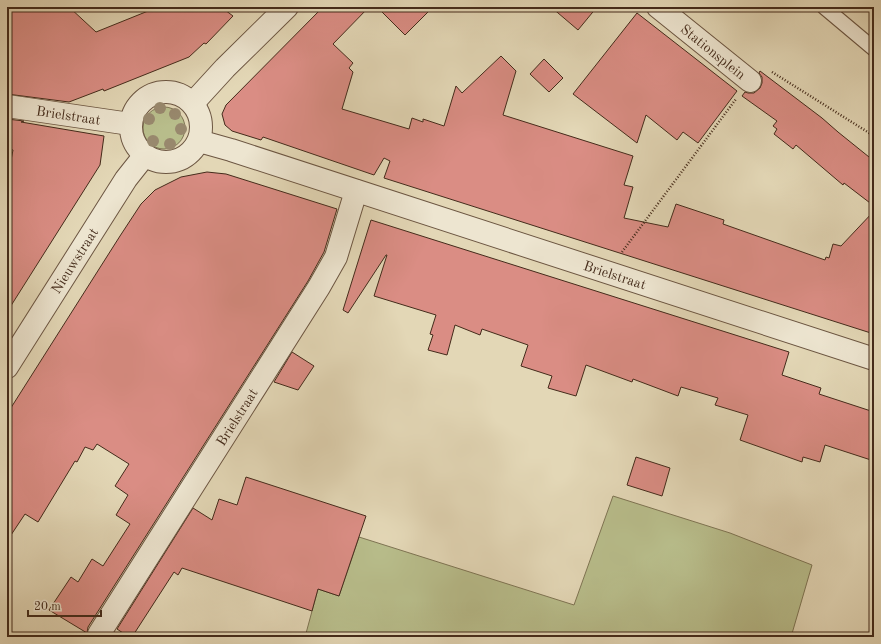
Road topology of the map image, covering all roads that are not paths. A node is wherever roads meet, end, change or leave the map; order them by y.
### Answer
1 (287, 7) edge
2 (658, 7) edge
3 (824, 7) edge
4 (874, 49) edge
5 (745, 76) road end
6 (193, 103) junction
7 (7, 106) edge
8 (130, 124) junction
9 (199, 141) junction
10 (145, 155) junction
11 (356, 191) junction
12 (874, 360) edge
13 (7, 367) edge
14 (99, 634) dead end

1 - 6 street
2 - 5 street, Stationsplein
3 - 4 lane
6 - 8 street
6 - 9 street
7 - 8 street, Brielstraat
8 - 10 street
9 - 10 street
9 - 11 street, Brielstraat
10 - 13 street, Nieuwstraat
11 - 12 street, Brielstraat
11 - 14 street, Brielstraat

